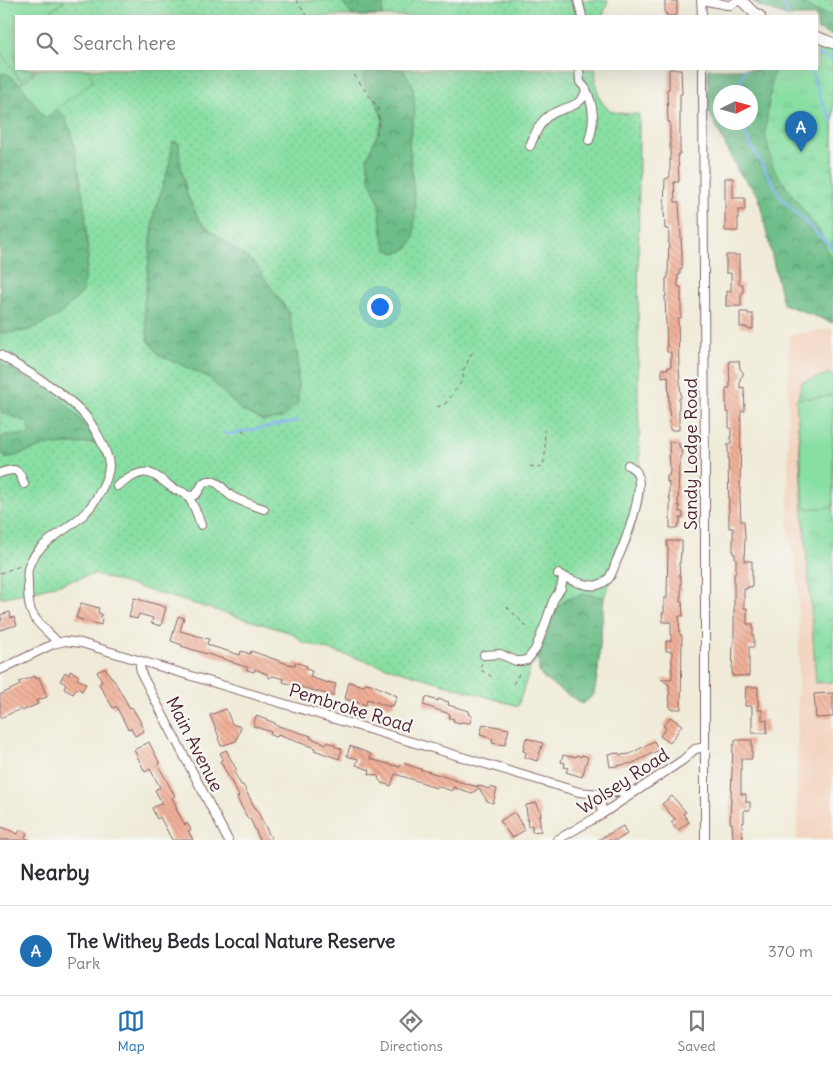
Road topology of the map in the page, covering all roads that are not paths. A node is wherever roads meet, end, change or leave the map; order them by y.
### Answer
1 (578, 0) edge
2 (701, 0) edge
3 (740, 0) edge
4 (582, 15) edge
5 (702, 15) edge
6 (758, 15) edge
7 (818, 37) edge
8 (833, 43) edge
9 (579, 70) edge
10 (702, 70) edge
11 (586, 89) junction
12 (589, 140) dead end
13 (530, 146) dead end
14 (0, 355) edge
15 (628, 465) dead end
16 (0, 474) edge
17 (24, 484) dead end
18 (117, 486) dead end
19 (187, 495) junction
20 (264, 509) dead end
21 (201, 525) dead end
22 (58, 642) junction
23 (486, 655) road end
24 (141, 661) junction
25 (0, 670) edge
26 (705, 747) junction
27 (638, 790) junction
28 (600, 794) junction
29 (602, 814) junction
30 (228, 840) edge
31 (557, 840) edge
32 (706, 840) edge

1 - 4 street
2 - 3 street
2 - 5 street
3 - 6 main road
7 - 8 main road
9 - 11 street
10 - 26 street, Sandy Lodge Road
11 - 12 street
11 - 13 street
14 - 22 street
15 - 23 street
16 - 17 street
18 - 19 street
19 - 20 street
19 - 21 street
22 - 24 street, Pembroke Road
22 - 25 street
24 - 28 street, Pembroke Road
24 - 30 street, Main Avenue
26 - 27 street, Wolsey Road
26 - 32 street, Sandy Lodge Road
27 - 28 street, Pembroke Road
27 - 29 street, Wolsey Road
28 - 29 street
29 - 31 street, Wolsey Road

